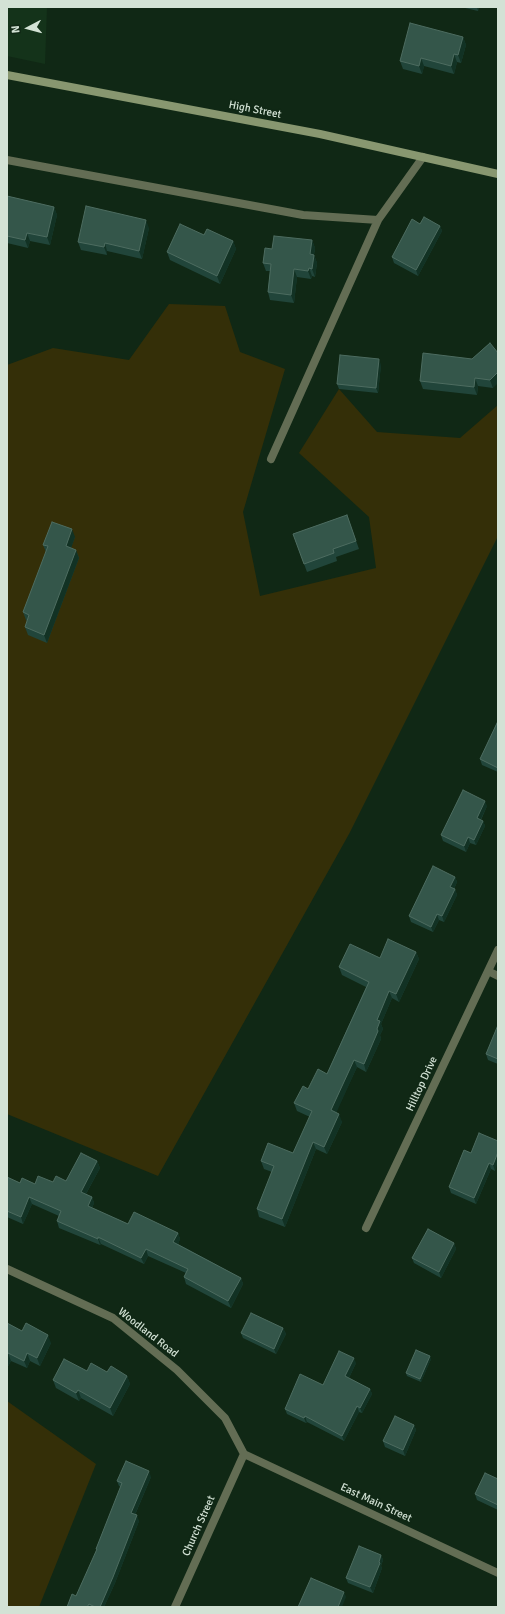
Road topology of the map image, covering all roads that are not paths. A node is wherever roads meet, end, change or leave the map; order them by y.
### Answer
1 (7, 74) edge
2 (423, 157) junction
3 (7, 160) edge
4 (498, 174) edge
5 (378, 220) junction
6 (271, 459) dead end
7 (498, 950) edge
8 (488, 971) junction
9 (498, 976) edge
10 (366, 1228) dead end
11 (7, 1269) edge
12 (244, 1454) junction
13 (498, 1573) edge
14 (175, 1607) edge

1 - 2 street, High Street
2 - 4 street, High Street
2 - 5 street
3 - 5 street
5 - 6 street
7 - 8 street, Hilltop Drive
8 - 9 street
8 - 10 street, Hilltop Drive
11 - 12 street, Woodland Road
12 - 13 street, East Main Street
12 - 14 street, Church Street

